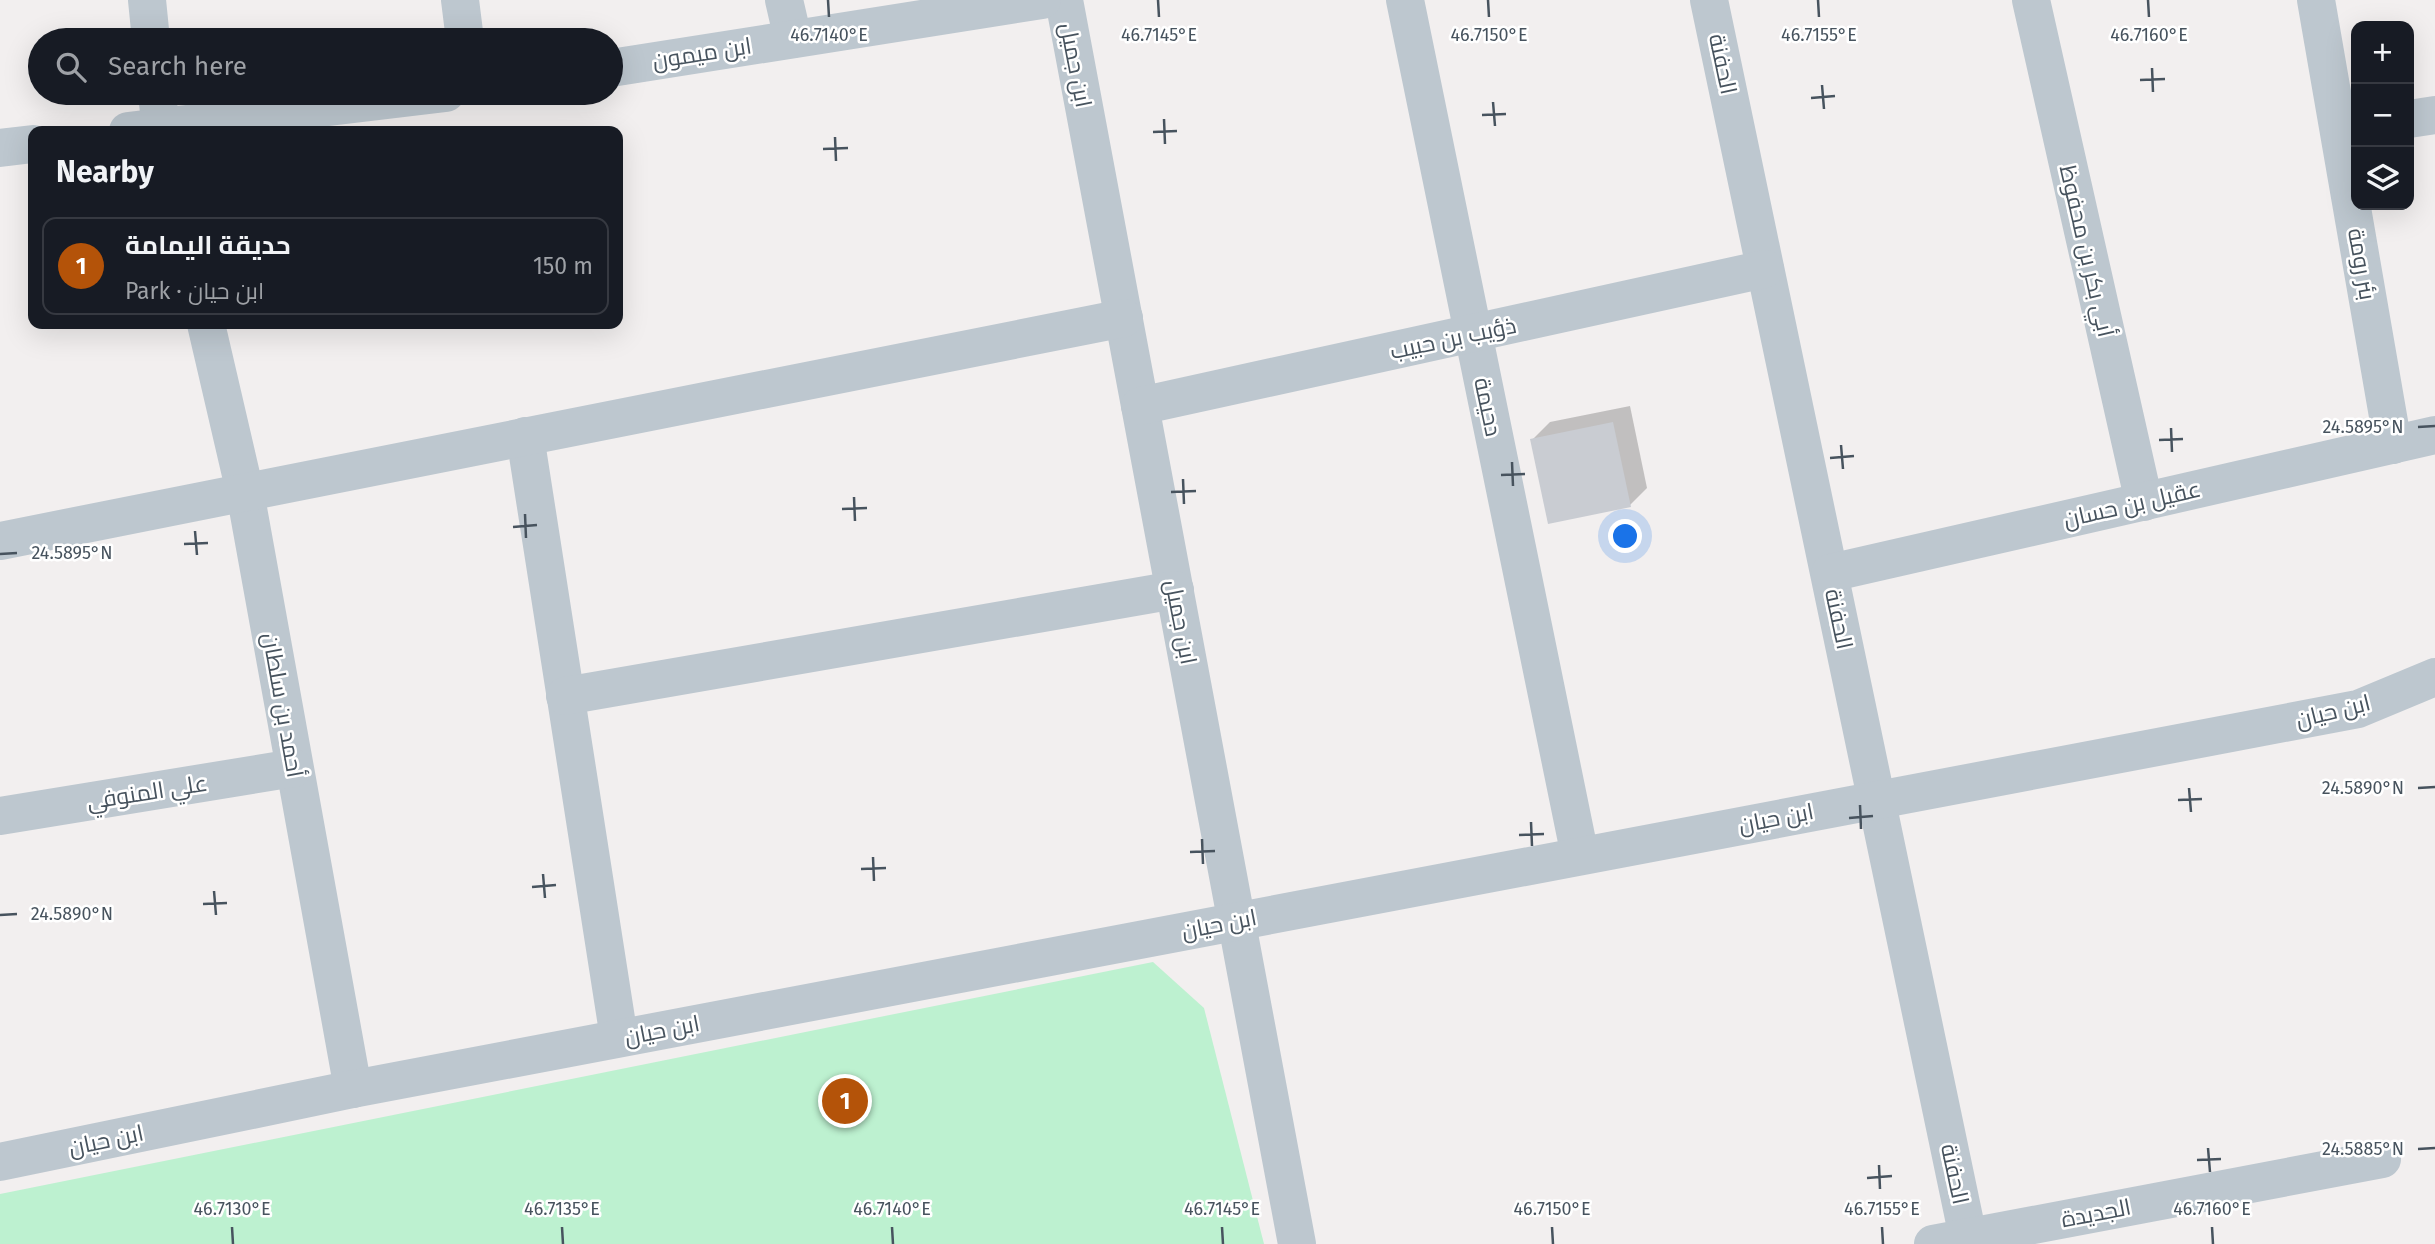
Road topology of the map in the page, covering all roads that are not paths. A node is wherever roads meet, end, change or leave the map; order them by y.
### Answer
1 (147, 0) edge
2 (460, 0) edge
3 (784, 0) edge
4 (1042, 0) edge
5 (1064, 0) edge
6 (1405, 0) edge
7 (1709, 0) edge
8 (2031, 0) edge
9 (2316, 0) edge
10 (150, 28) edge
11 (464, 28) edge
12 (793, 39) junction
13 (623, 66) edge
14 (320, 105) edge
15 (2435, 115) edge
16 (2414, 118) edge
17 (152, 121) edge
18 (2347, 128) edge
19 (28, 145) edge
20 (0, 148) edge
21 (1765, 269) junction
22 (1124, 318) junction
23 (207, 329) edge
24 (1473, 333) junction
25 (1140, 406) junction
26 (2435, 435) edge
27 (524, 436) junction
28 (2393, 445) junction
29 (245, 492) junction
30 (2144, 502) junction
31 (0, 541) edge
32 (1830, 573) junction
33 (1175, 590) junction
34 (2435, 677) edge
35 (565, 696) junction
36 (294, 768) junction
37 (1877, 800) junction
38 (0, 816) edge
39 (1580, 856) junction
40 (1237, 920) junction
41 (620, 1038) junction
42 (353, 1089) junction
43 (2382, 1159) dead end
44 (0, 1162) edge
45 (1951, 1241) edge
46 (1297, 1244) edge

1 - 10 street
2 - 11 street
3 - 12 street
4 - 12 street, ابن ميمون
5 - 22 street, ابن جميل
6 - 24 street, دحيمة
7 - 21 street, الحفنة
8 - 30 street, أبي بكر بن محفوظ
9 - 18 street, بئر رومة
12 - 13 street, ابن ميمون
14 - 17 street
15 - 16 street
18 - 28 street, بئر رومة
19 - 20 street
21 - 24 street, ذؤيب بن حبيب
21 - 32 street, الحفنة
22 - 25 street, ابن جميل
22 - 27 street
23 - 29 street, أحمد بن سلطان
24 - 25 street, ذؤيب بن حبيب
24 - 39 street, دحيمة
25 - 33 street, ابن جميل
26 - 28 street, عقيل بن حسان
27 - 29 street
27 - 35 street
28 - 30 street, عقيل بن حسان
29 - 31 street
29 - 36 street, أحمد بن سلطان
30 - 32 street, عقيل بن حسان
32 - 37 street, الحفنة
33 - 35 street
33 - 40 street, ابن جميل
34 - 37 street, ابن حيان
35 - 41 street
36 - 38 street, علي المنوفي
36 - 42 street, أحمد بن سلطان
37 - 39 street, ابن حيان
37 - 45 street, الحفنة
39 - 40 street, ابن حيان
40 - 41 street, ابن حيان
40 - 46 street, ابن جميل
41 - 42 street, ابن حيان
42 - 44 street, ابن حيان
43 - 45 street, الجديدة

